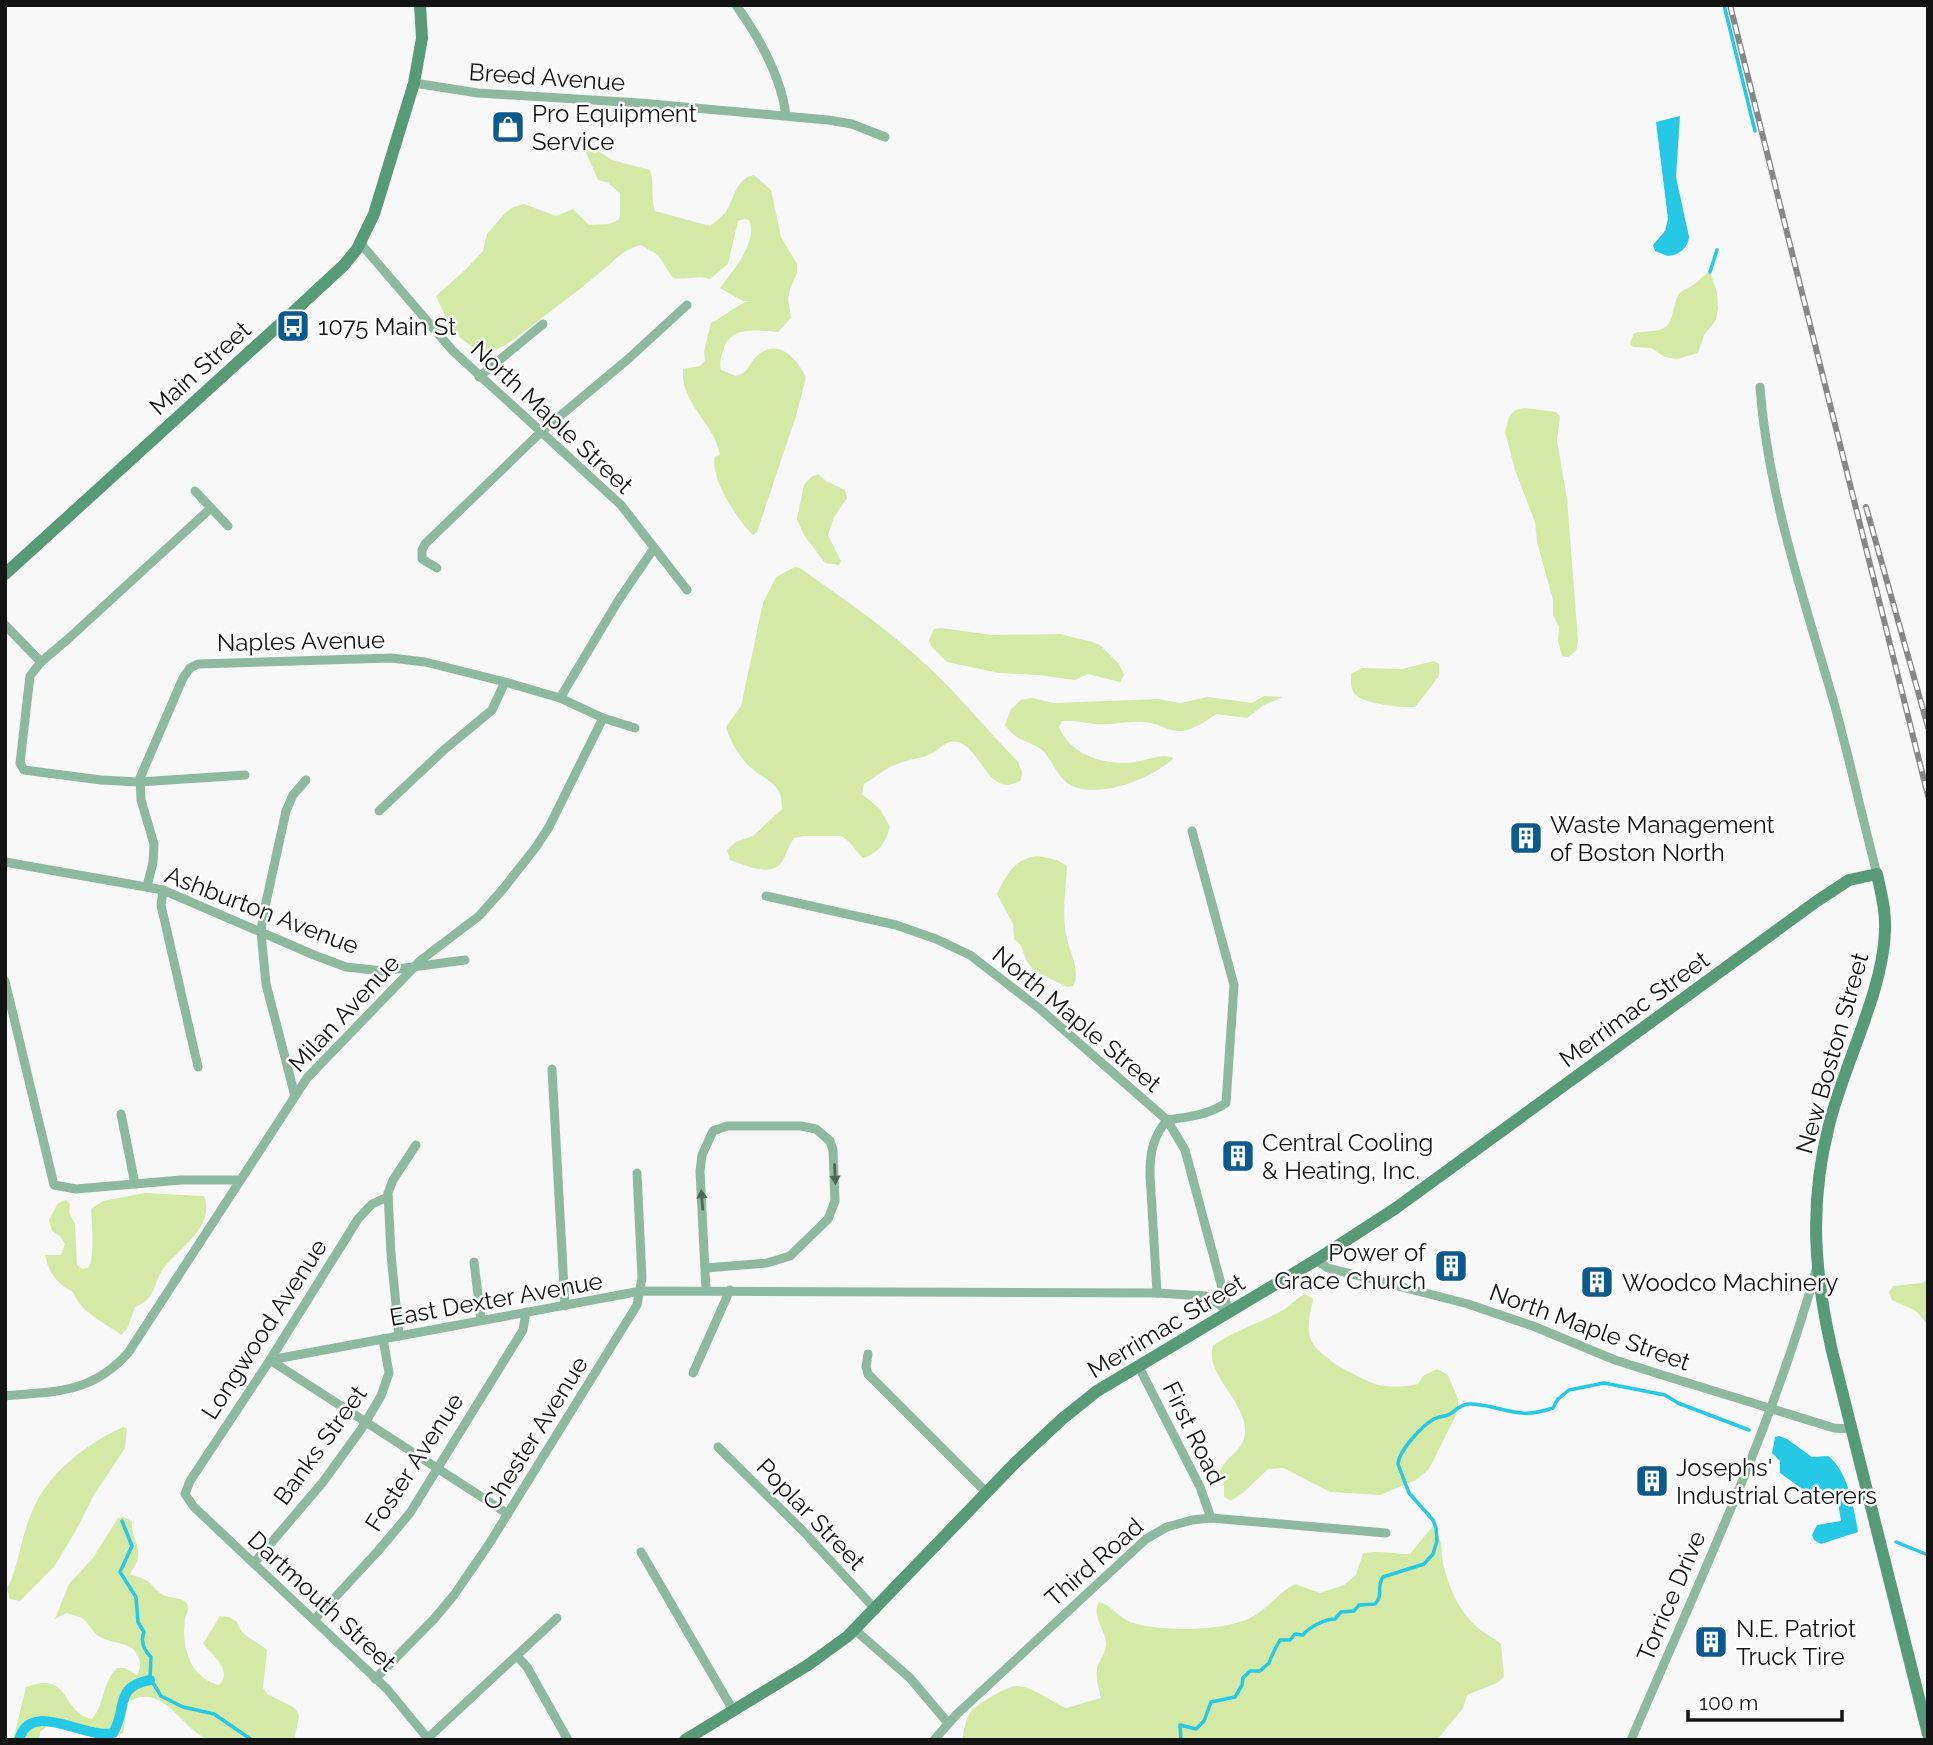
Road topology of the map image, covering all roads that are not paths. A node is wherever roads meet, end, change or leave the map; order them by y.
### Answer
1 (420, 5) edge
2 (736, 5) edge
3 (414, 83) junction
4 (786, 115) junction
5 (885, 137) dead end
6 (361, 244) junction
7 (687, 305) dead end
8 (543, 324) dead end
9 (479, 377) junction
10 (1760, 387) dead end
11 (542, 431) junction
12 (195, 491) dead end
13 (211, 508) junction
14 (228, 526) dead end
15 (654, 548) junction
16 (437, 568) dead end
17 (5, 574) edge
18 (687, 590) dead end
19 (5, 625) edge
20 (41, 662) junction
21 (505, 682) junction
22 (560, 698) junction
23 (603, 718) junction
24 (635, 728) dead end
25 (245, 775) dead end
26 (306, 780) dead end
27 (139, 782) junction
28 (379, 811) dead end
29 (1192, 831) dead end
30 (5, 862) edge
31 (1877, 874) junction
32 (147, 886) junction
33 (163, 890) junction
34 (766, 896) dead end
35 (261, 932) junction
36 (465, 960) dead end
37 (414, 968) junction
38 (5, 981) edge
39 (198, 1067) dead end
40 (552, 1069) dead end
41 (295, 1096) junction
42 (121, 1114) dead end
43 (1167, 1120) junction
44 (416, 1145) dead end
45 (637, 1173) dead end
46 (240, 1180) junction
47 (135, 1184) junction
48 (388, 1197) junction
49 (1316, 1260) junction
50 (474, 1262) dead end
51 (706, 1268) junction
52 (1816, 1269) junction
53 (706, 1290) junction
54 (730, 1290) junction
55 (641, 1291) junction
56 (1157, 1293) junction
57 (565, 1306) junction
58 (1228, 1311) junction
59 (526, 1312) junction
60 (481, 1320) junction
61 (399, 1336) junction
62 (383, 1339) junction
63 (868, 1354) dead end
64 (270, 1360) junction
65 (1138, 1365) junction
66 (693, 1373) dead end
67 (5, 1396) edge
68 (1772, 1408) junction
69 (366, 1422) junction
70 (1851, 1429) junction
71 (718, 1447) dead end
72 (437, 1468) junction
73 (987, 1493) junction
74 (185, 1494) joint
75 (508, 1514) junction
76 (1211, 1518) junction
77 (1386, 1533) dead end
78 (641, 1552) dead end
79 (254, 1563) junction
80 (876, 1610) junction
81 (557, 1618) dead end
82 (314, 1620) junction
83 (855, 1630) junction
84 (517, 1656) junction
85 (376, 1679) junction
86 (733, 1710) junction
87 (948, 1723) junction
88 (1928, 1734) edge
89 (429, 1739) edge
90 (568, 1740) edge
91 (685, 1740) edge
92 (934, 1740) edge
93 (1631, 1740) edge

1 - 3 main road, Main Street
2 - 4 street
3 - 4 street, Breed Avenue
3 - 6 main road, Main Street
4 - 5 street, Breed Avenue
6 - 9 street, North Maple Street
6 - 17 main road, Main Street
7 - 11 street
8 - 9 street
9 - 11 street, North Maple Street
10 - 31 street, New Boston Street
11 - 15 street, North Maple Street
11 - 16 street
12 - 13 street
13 - 14 street
13 - 20 street
15 - 18 street, North Maple Street
15 - 22 street
19 - 20 street
20 - 27 street
21 - 22 street, Naples Avenue
21 - 27 street, Naples Avenue
21 - 28 street
22 - 23 street, Naples Avenue
23 - 24 street, Naples Avenue
23 - 37 street, Milan Avenue
25 - 27 street
26 - 35 street
27 - 32 street
29 - 43 street
30 - 32 street, Ashburton Avenue
31 - 49 main road, Merrimac Street
31 - 52 main road, New Boston Street
32 - 33 street, Ashburton Avenue
33 - 35 street, Ashburton Avenue
33 - 39 street
34 - 43 street, North Maple Street
35 - 37 street, Ashburton Avenue
35 - 41 street
36 - 37 street, Ashburton Avenue
37 - 41 street, Milan Avenue
38 - 47 street
40 - 57 street
41 - 46 street, Milan Avenue
42 - 47 street
43 - 56 street
43 - 58 street, North Maple Street
44 - 48 street
45 - 55 street, Chester Avenue
46 - 47 street
46 - 67 street, Milan Avenue
48 - 61 street
48 - 64 street, Longwood Avenue
49 - 58 main road, Merrimac Street
49 - 68 street, North Maple Street
50 - 60 street
51 -> 51 street
51 - 53 street
52 - 68 street, Torrice Drive
52 - 70 main road, New Boston Street
53 - 54 street, East Dexter Avenue
53 - 55 street, East Dexter Avenue
54 - 56 street, East Dexter Avenue
54 - 66 street
55 - 57 street, East Dexter Avenue
55 - 75 street, Chester Avenue
56 - 58 street
57 - 59 street, East Dexter Avenue
58 - 65 main road, Merrimac Street
59 - 60 street, East Dexter Avenue
59 - 72 street, Foster Avenue
60 - 61 street, East Dexter Avenue
61 - 62 street, East Dexter Avenue
62 - 64 street, East Dexter Avenue
62 - 69 street, Banks Street
63 - 73 street
64 - 69 street
64 - 74 street, Longwood Avenue
65 - 73 main road, Merrimac Street
65 - 76 street, First Road
68 - 70 street, North Maple Street
68 - 93 street, Torrice Drive
69 - 72 street
69 - 79 street, Banks Street
70 - 88 main road, New Boston Street
71 - 80 street, Poplar Street
72 - 75 street
72 - 82 street, Foster Avenue
73 - 80 main road, Merrimac Street
74 - 79 street, Dartmouth Street
75 - 85 street, Chester Avenue
76 - 77 street, Third Road
76 - 87 street, Third Road
78 - 86 street
79 - 82 street, Dartmouth Street
80 - 83 main road, Merrimac Street
81 - 84 street
82 - 85 street, Dartmouth Street
83 - 86 main road, Merrimac Street
83 - 87 street
84 - 89 street
84 - 90 street
85 - 89 street, Dartmouth Street
86 - 91 main road, Merrimac Street
87 - 92 street, Third Road

